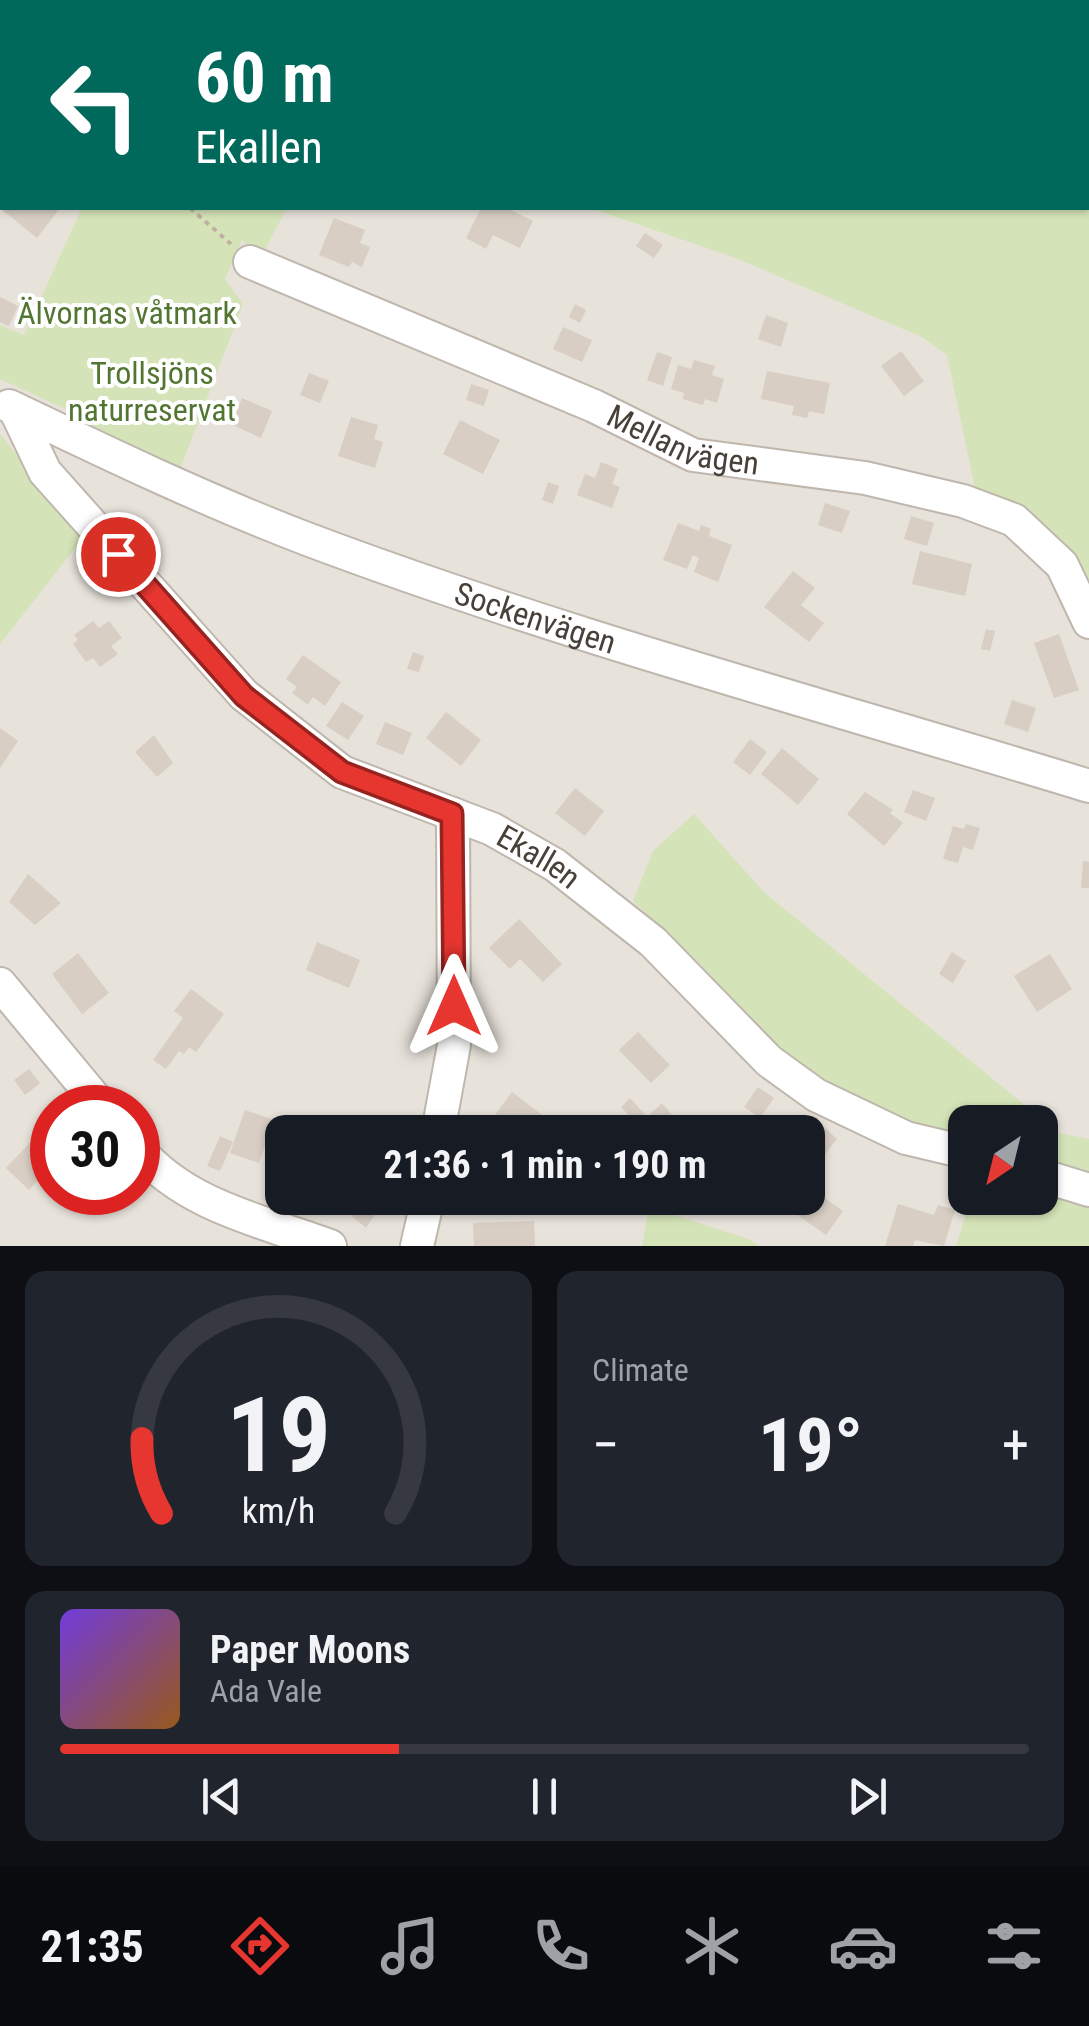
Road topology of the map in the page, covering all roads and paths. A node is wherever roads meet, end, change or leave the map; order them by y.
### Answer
1 (192, 210) edge
2 (250, 262) joint
3 (7, 405) edge
4 (1089, 622) edge
5 (1089, 786) edge
6 (452, 814) junction
7 (0, 984) edge
8 (84, 1085) edge
9 (441, 1115) edge
10 (948, 1148) edge
11 (160, 1173) edge
12 (1058, 1181) edge
13 (1089, 1190) edge
14 (424, 1215) edge
15 (330, 1246) edge
16 (417, 1246) edge

1 - 2 path
2 - 4 street, Mellanvägen
3 - 5 street, Sockenvägen
3 - 6 street, Ekallen
6 - 9 street
6 - 10 street, Ekallen
7 - 8 street
11 - 15 street
12 - 13 street
14 - 16 street

